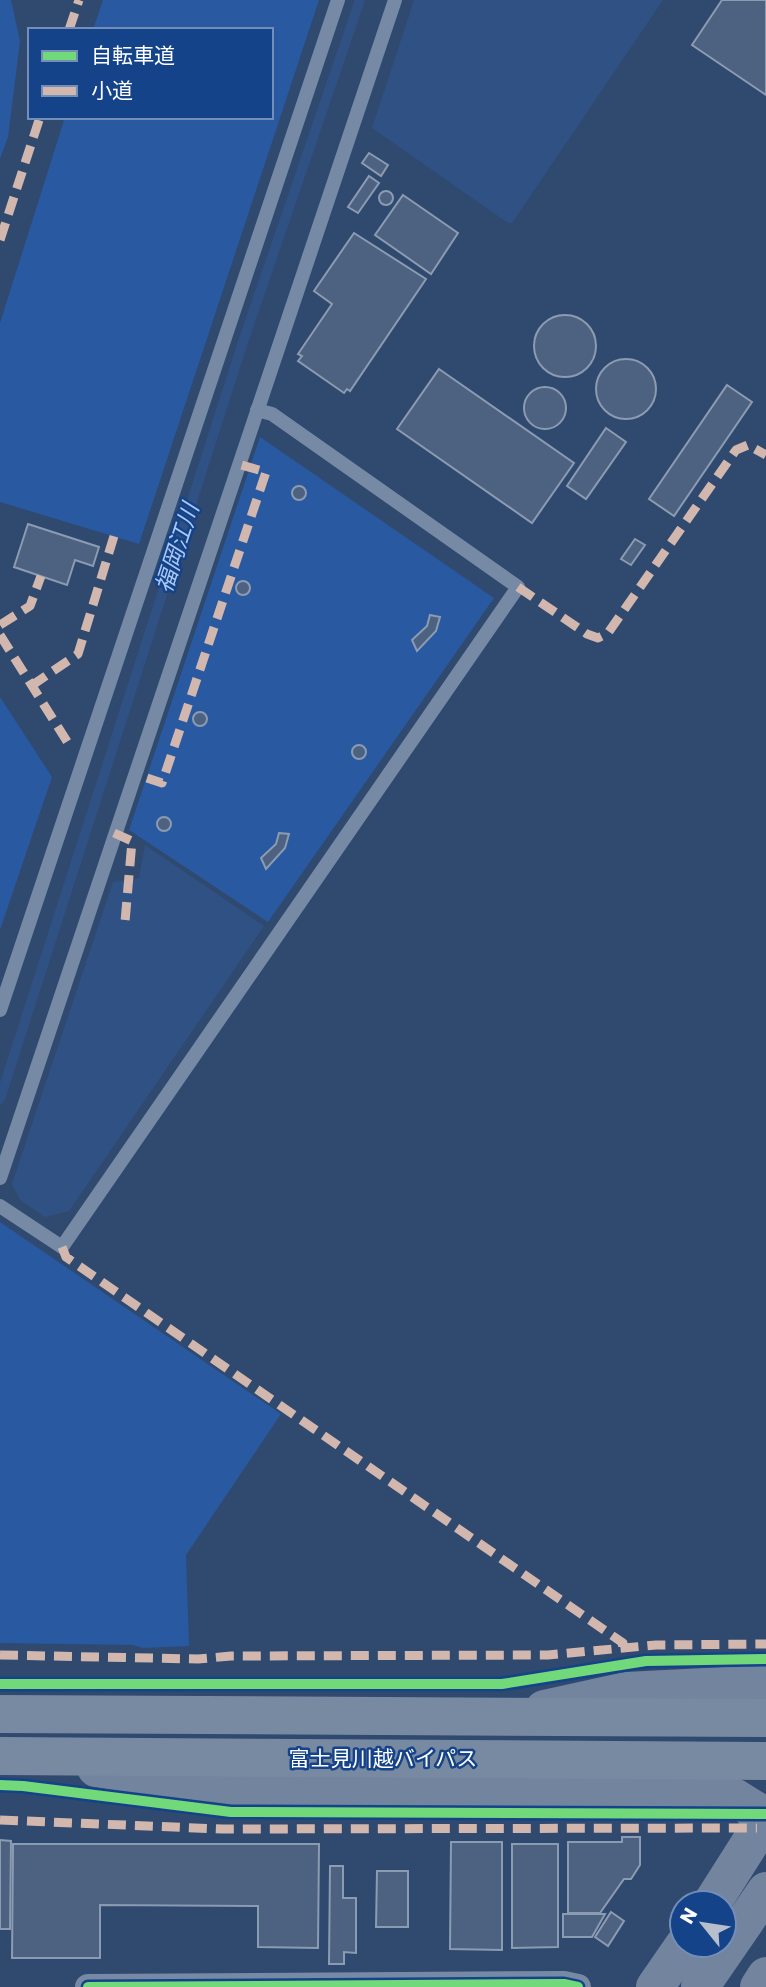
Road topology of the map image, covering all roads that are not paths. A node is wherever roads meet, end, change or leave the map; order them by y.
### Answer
1 (338, 0) edge
2 (395, 0) edge
3 (257, 410) junction
4 (0, 1010) edge
5 (0, 1178) edge
6 (0, 1206) edge
7 (766, 1684) edge
8 (0, 1714) edge
9 (511, 1716) junction
10 (766, 1718) edge
11 (13, 1757) edge
12 (766, 1761) edge
13 (738, 1892) edge
14 (766, 1908) edge
15 (674, 1959) edge
16 (711, 1959) edge
17 (766, 1976) edge
18 (88, 1987) edge
19 (193, 1987) edge
20 (578, 1987) edge
21 (655, 1987) edge
22 (700, 1987) edge
23 (759, 1987) edge

1 - 4 lane
2 - 3 lane
3 - 5 lane
3 - 6 lane
7 - 9 main road
8 - 9 highway, 富士見川越バイパス
9 - 10 highway, 富士見川越バイパス
11 - 12 highway, 富士見川越バイパス
11 - 13 main road
13 - 14 lane
15 - 21 main road
16 - 22 main road, bridge
17 - 23 main road
18 - 19 street
19 - 20 street

